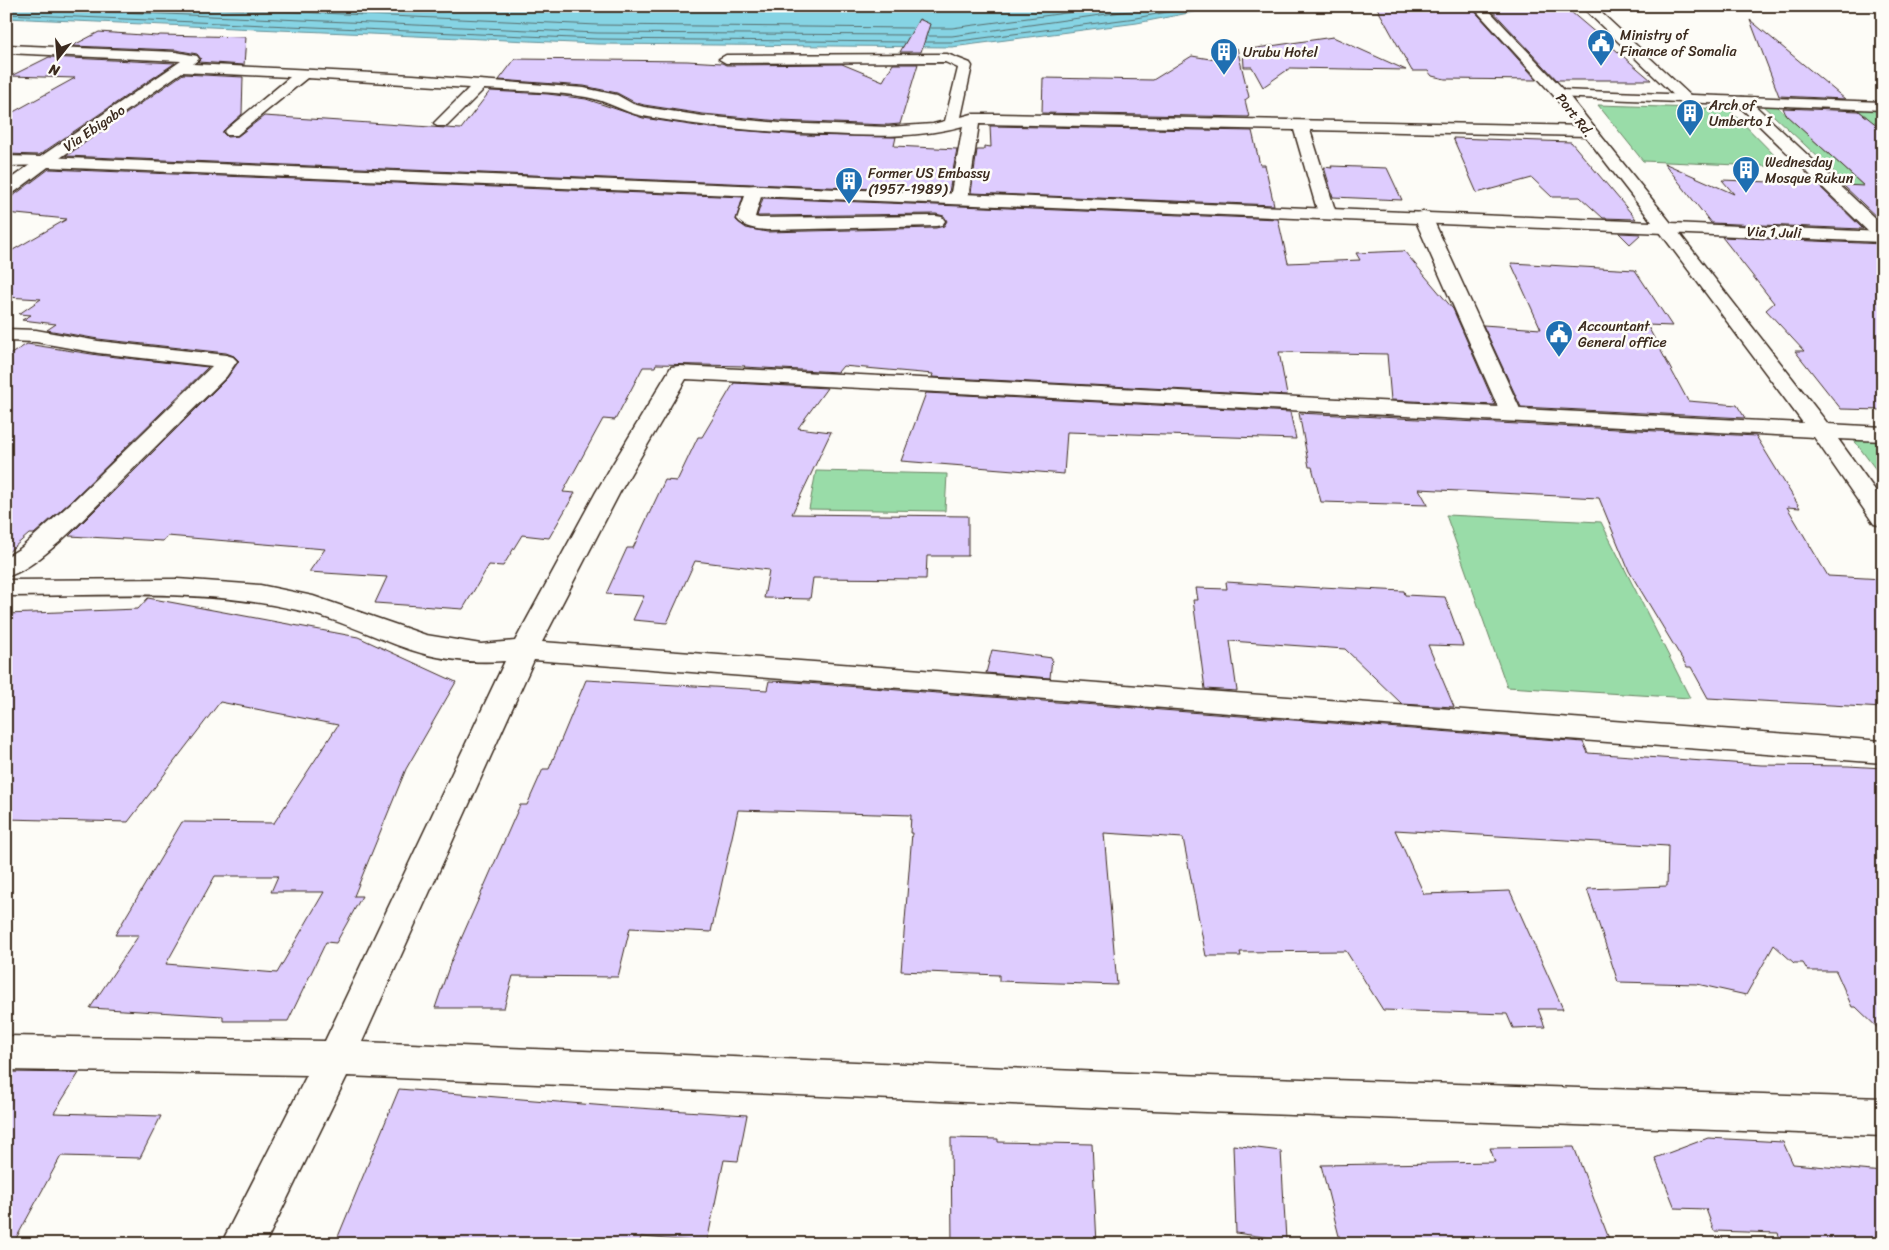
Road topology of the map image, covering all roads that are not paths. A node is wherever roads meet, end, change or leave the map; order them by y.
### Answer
1 (1478, 6) edge
2 (1587, 6) edge
3 (6, 49) edge
4 (726, 59) dead end
5 (182, 68) junction
6 (303, 74) junction
7 (480, 85) junction
8 (1560, 94) junction
9 (1686, 99) junction
10 (1742, 101) junction
11 (1883, 106) edge
12 (972, 120) junction
13 (442, 123) dead end
14 (952, 124) junction
15 (1300, 124) junction
16 (1587, 131) junction
17 (232, 132) dead end
18 (6, 160) edge
19 (44, 162) junction
20 (6, 190) edge
21 (755, 190) junction
22 (959, 198) junction
23 (1327, 213) junction
24 (1423, 217) junction
25 (936, 221) dead end
26 (1666, 228) junction
27 (1883, 236) edge
28 (6, 335) edge
29 (1512, 415) junction
30 (1821, 431) junction
31 (1883, 434) edge
32 (1883, 519) edge
33 (6, 569) edge
34 (6, 588) edge
35 (524, 650) junction
36 (1883, 752) edge
37 (6, 1053) edge
38 (336, 1058) junction
39 (1883, 1117) edge
40 (242, 1244) edge

1 - 8 street, Port Rd.
2 - 9 street
3 - 5 street
4 - 14 street
5 - 6 street
5 - 19 street, Via Ebigabo
6 - 7 street
6 - 17 street
7 - 13 street
7 - 14 street
8 - 9 street
8 - 16 street, Port Rd.
9 - 10 street
10 - 11 street
10 - 27 street
12 - 14 street
12 - 15 street
12 - 22 street
15 - 16 street
15 - 23 street
16 - 26 street, Port Rd.
18 - 19 street, Via 1 Juli
19 - 20 street, Via Ebigabo
19 - 21 street, Via 1 Juli
21 - 22 street, Via 1 Juli
21 - 25 street
22 - 23 street, Via 1 Juli
23 - 24 street, Via 1 Juli
24 - 26 street, Via 1 Juli
24 - 29 street
26 - 27 street, Via 1 Juli
26 - 30 street, Port Rd.
28 - 33 street
29 - 30 street
29 - 35 street
30 - 31 street
30 - 32 street, Port Rd.
34 - 35 street
35 - 36 street
35 - 38 street
37 - 38 street
38 - 39 street
38 - 40 street

